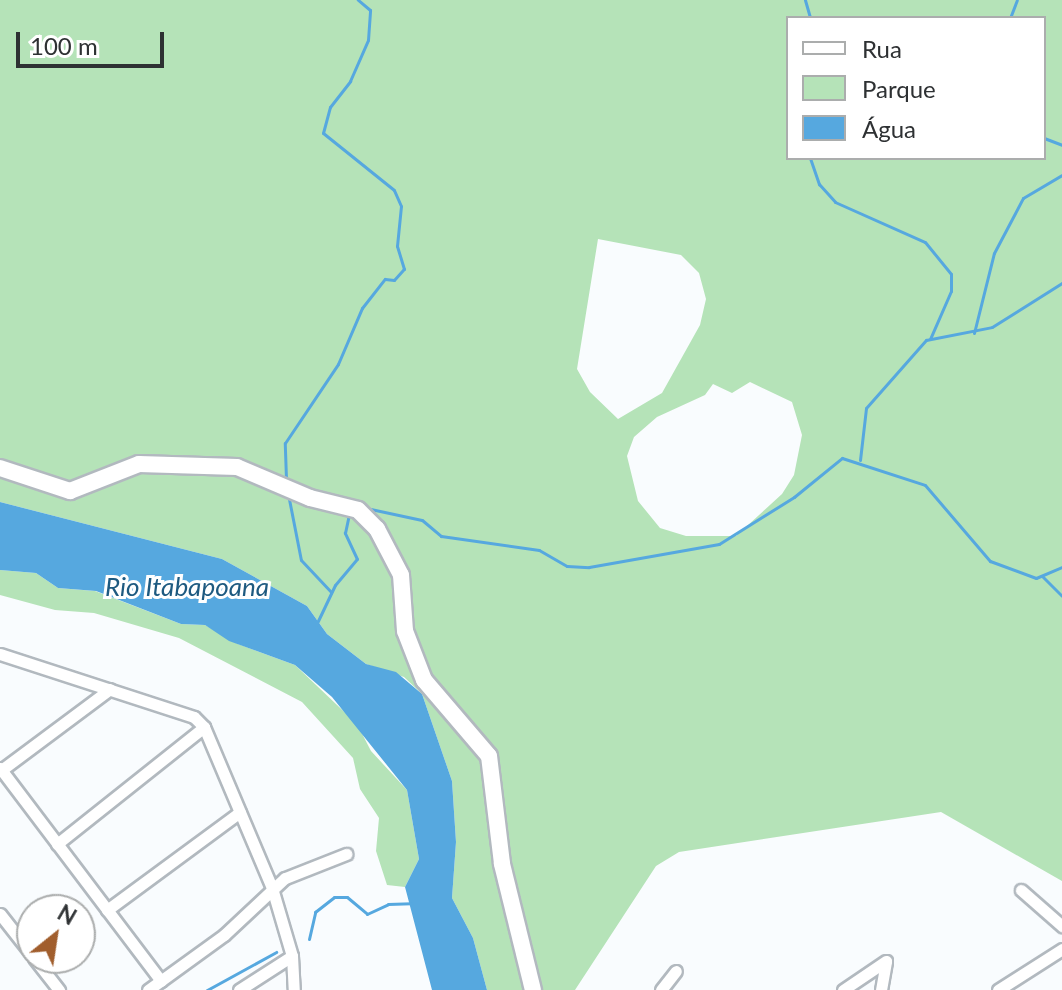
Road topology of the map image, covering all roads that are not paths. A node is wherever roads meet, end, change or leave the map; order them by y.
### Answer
1 (0, 468) edge
2 (0, 654) edge
3 (110, 689) junction
4 (204, 727) junction
5 (0, 770) edge
6 (240, 812) junction
7 (57, 844) junction
8 (346, 854) dead end
9 (272, 888) junction
10 (1021, 890) dead end
11 (107, 910) junction
12 (0, 914) edge
13 (1062, 926) edge
14 (16, 935) edge
15 (1062, 949) edge
16 (292, 956) junction
17 (676, 971) dead end
18 (46, 974) edge
19 (161, 981) junction
20 (59, 990) edge
21 (148, 990) edge
22 (239, 990) edge
23 (294, 990) edge
24 (533, 990) edge
25 (661, 990) edge
26 (843, 990) edge
27 (881, 990) edge
28 (998, 990) edge

1 - 24 street
2 - 3 street
3 - 4 street
3 - 5 street
4 - 6 street
4 - 7 street
5 - 7 street
6 - 9 street
6 - 11 street
7 - 11 street
8 - 9 street
9 - 16 street
9 - 19 street
10 - 13 street
11 - 19 street
12 - 14 street
15 - 28 street
16 - 22 street
16 - 23 street
17 - 25 street
18 - 20 street
19 - 21 street
26 - 27 street

